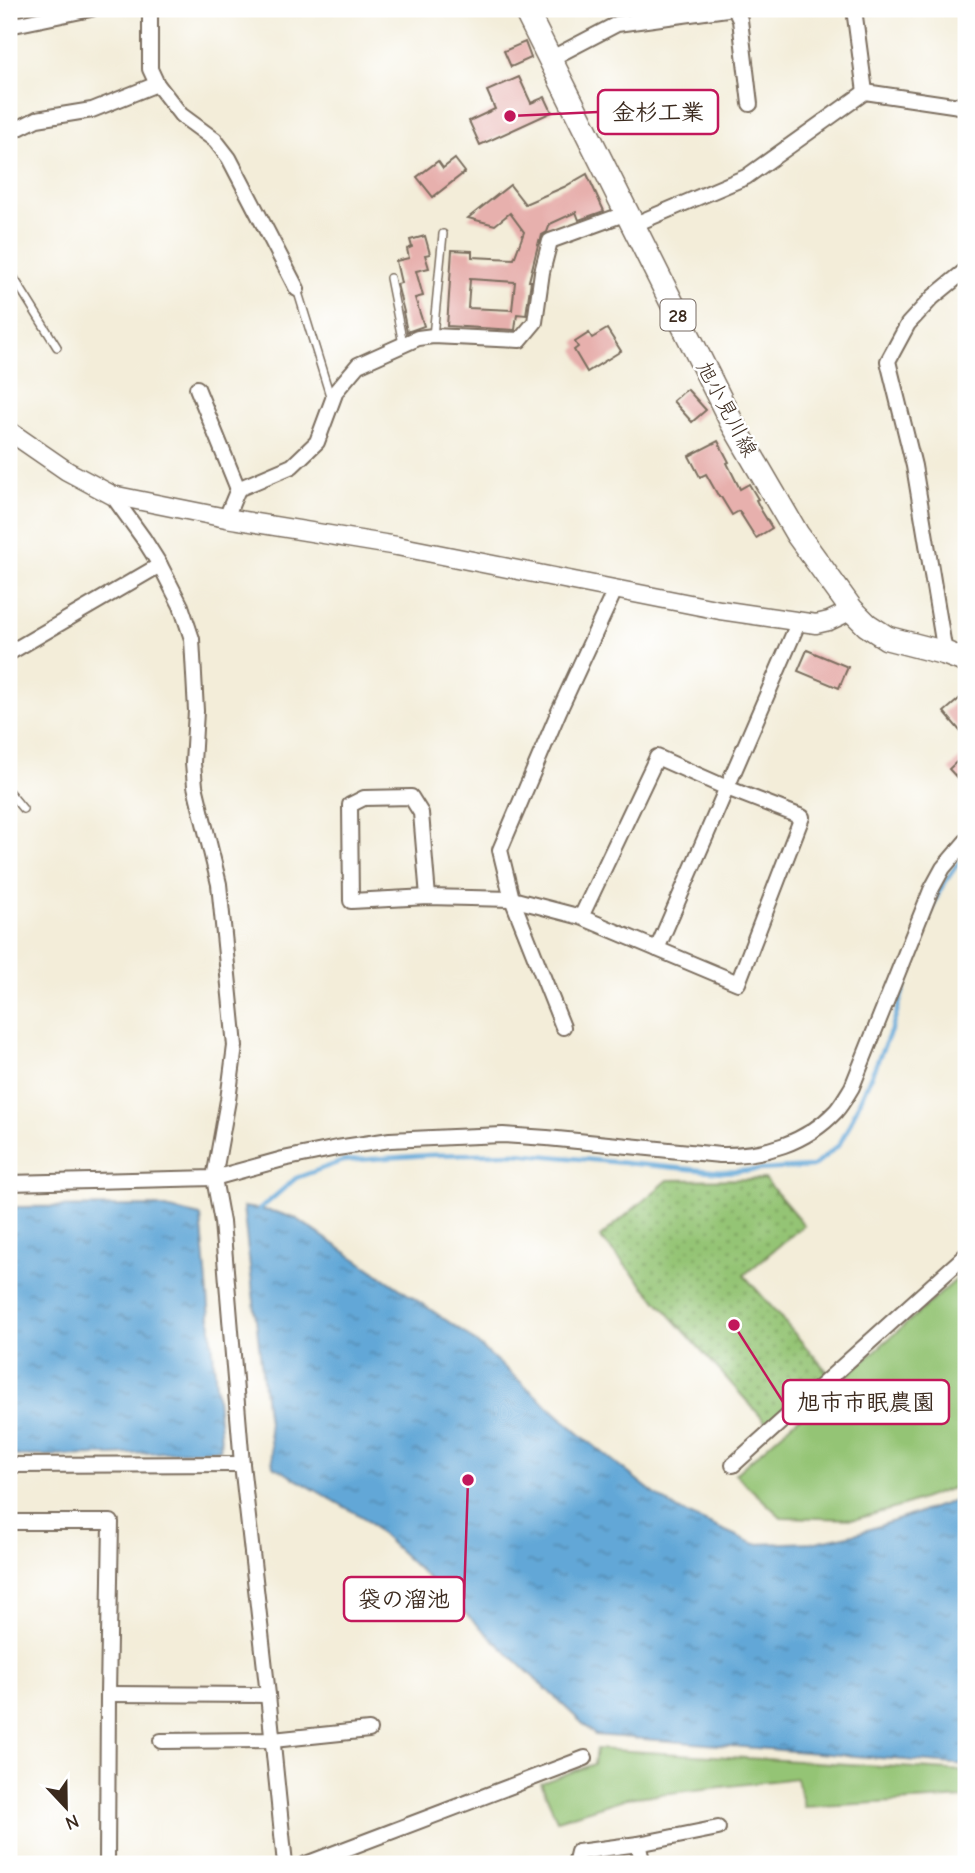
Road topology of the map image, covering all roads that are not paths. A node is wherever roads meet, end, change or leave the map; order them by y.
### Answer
1 (91, 9) edge
2 (150, 9) edge
3 (525, 9) edge
4 (727, 9) edge
5 (735, 9) edge
6 (854, 9) edge
7 (9, 26) edge
8 (550, 59) junction
9 (157, 84) junction
10 (865, 92) junction
11 (750, 104) dead end
12 (966, 107) edge
13 (9, 133) edge
14 (630, 219) junction
15 (443, 234) dead end
16 (9, 270) edge
17 (966, 270) edge
18 (390, 278) dead end
19 (298, 289) joint
20 (433, 336) junction
21 (402, 344) junction
22 (57, 347) dead end
23 (197, 388) dead end
24 (332, 402) junction
25 (9, 431) edge
26 (238, 489) junction
27 (112, 495) junction
28 (226, 518) junction
29 (160, 565) junction
30 (615, 590) junction
31 (852, 610) junction
32 (799, 621) junction
33 (9, 653) edge
34 (956, 657) edge
35 (727, 788) junction
36 (9, 792) edge
37 (23, 809) dead end
38 (966, 841) edge
39 (428, 897) junction
40 (512, 899) junction
41 (581, 917) junction
42 (657, 949) junction
43 (563, 1027) dead end
44 (214, 1178) junction
45 (9, 1183) edge
46 (966, 1255) edge
47 (242, 1464) junction
48 (9, 1465) edge
49 (733, 1465) dead end
50 (9, 1522) edge
51 (108, 1693) junction
52 (268, 1695) junction
53 (369, 1730) dead end
54 (273, 1740) junction
55 (161, 1741) dead end
56 (585, 1758) dead end
57 (718, 1828) dead end
58 (638, 1844) junction
59 (107, 1864) edge
60 (285, 1864) edge
61 (306, 1864) edge
62 (575, 1864) edge
63 (643, 1864) edge

1 - 7 street
2 - 9 street
3 - 8 main road, 旭小見川線 / 28
4 - 8 street
5 - 11 street
6 - 10 street
8 - 14 main road, 旭小見川線 / 28
9 - 13 street
9 - 19 street
10 - 12 street
10 - 14 street
14 - 20 street
14 - 31 main road, 旭小見川線 / 28
15 - 20 lane
16 - 22 lane
17 - 34 street
18 - 21 lane
19 - 24 lane
20 - 21 street
21 - 24 street
23 - 26 street
24 - 26 street
25 - 27 street
26 - 28 street
27 - 28 street
27 - 29 street
28 - 30 street
29 - 33 street
29 - 44 street
30 - 32 street
30 - 40 street
31 - 32 street
31 - 34 main road, 旭小見川線 / 28
32 - 35 street
35 - 41 street
35 - 42 street
35 - 42 street
36 - 37 lane
38 - 44 street
39 - 39 street
39 - 40 street
40 - 41 street
40 - 43 street
41 - 42 street
44 - 45 street
44 - 47 street
46 - 49 street
47 - 48 street
47 - 52 street
50 - 51 street
51 - 52 street
51 - 59 street
52 - 54 street
53 - 54 street
54 - 55 street
54 - 60 street
56 - 61 street
57 - 58 street
58 - 62 street
58 - 63 street

